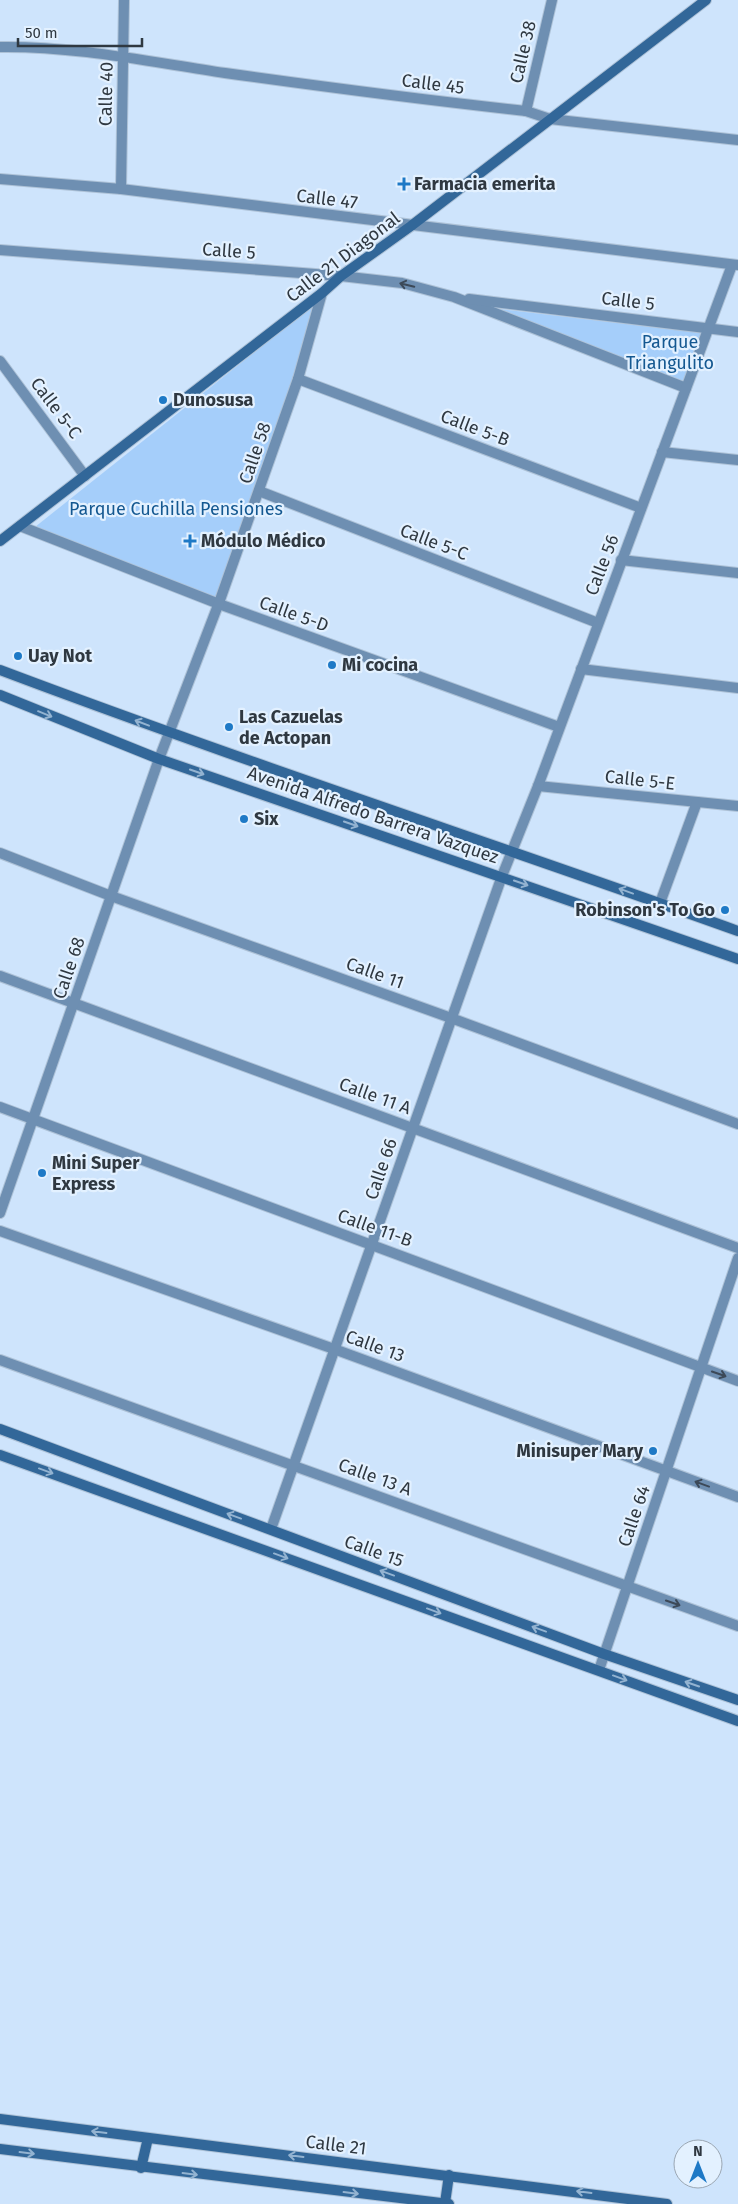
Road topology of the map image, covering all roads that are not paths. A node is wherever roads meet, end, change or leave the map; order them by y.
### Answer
1 (124, 0) edge
2 (552, 0) edge
3 (706, 0) edge
4 (0, 47) edge
5 (123, 58) junction
6 (526, 111) junction
7 (550, 120) junction
8 (738, 140) edge
9 (0, 179) edge
10 (121, 189) junction
11 (411, 226) junction
12 (0, 250) edge
13 (735, 265) edge
14 (341, 276) junction
15 (322, 293) junction
16 (454, 298) junction
17 (709, 329) junction
18 (738, 332) edge
19 (0, 360) edge
20 (298, 379) junction
21 (686, 388) junction
22 (662, 452) junction
23 (738, 460) edge
24 (85, 476) junction
25 (258, 491) junction
26 (641, 508) junction
27 (20, 526) junction
28 (0, 541) edge
29 (621, 560) junction
30 (738, 573) edge
31 (219, 604) junction
32 (598, 623) junction
33 (580, 669) junction
34 (0, 670) edge
35 (738, 688) edge
36 (0, 696) edge
37 (559, 727) junction
38 (171, 734) junction
39 (159, 759) junction
40 (538, 786) junction
41 (697, 802) junction
42 (738, 806) edge
43 (513, 850) junction
44 (0, 853) edge
45 (502, 876) junction
46 (111, 896) junction
47 (660, 903) junction
48 (738, 932) edge
49 (738, 959) edge
50 (0, 976) edge
51 (73, 1005) junction
52 (451, 1018) junction
53 (0, 1108) edge
54 (32, 1120) junction
55 (738, 1124) edge
56 (413, 1127) junction
57 (0, 1213) edge
58 (0, 1231) edge
59 (372, 1244) junction
60 (738, 1248) edge
61 (738, 1258) edge
62 (334, 1349) junction
63 (0, 1360) edge
64 (701, 1368) junction
65 (738, 1381) edge
66 (0, 1429) edge
67 (0, 1454) edge
68 (294, 1464) junction
69 (666, 1470) junction
70 (738, 1497) edge
71 (271, 1529) junction
72 (627, 1587) junction
73 (738, 1626) edge
74 (604, 1654) junction
75 (598, 1670) junction
76 (738, 1700) edge
77 (738, 1721) edge
78 (0, 2119) edge
79 (148, 2138) junction
80 (0, 2149) edge
81 (141, 2168) junction
82 (449, 2175) junction
83 (445, 2204) edge
84 (449, 2204) edge
85 (667, 2204) edge

1 - 5 street, Calle 40
2 - 6 street, Calle 38
3 - 7 street, Calle 21 Diagonal
4 - 5 street, Calle 45
5 - 6 street, Calle 45
5 - 10 street, Calle 40
6 - 7 street, Calle 45
7 - 8 street, Calle 45
7 - 11 street, Calle 21 Diagonal
9 - 10 street, Calle 47
10 - 11 street, Calle 47
11 - 13 street, Calle 47
11 - 14 street, Calle 21 Diagonal
12 - 14 street, Calle 5
13 - 17 street, Calle 56
14 - 15 street, Calle 21 Diagonal
16 -> 14 street, Calle 5
15 - 20 street, Calle 58
15 - 24 street, Calle 21 Diagonal
16 - 17 street, Calle 5
16 - 21 street, Calle 5
17 - 18 street, Calle 5
17 - 21 street, Calle 56
19 - 24 street, Calle 5-C
20 - 25 street, Calle 58
20 - 26 street, Calle 5-B
21 - 22 street, Calle 56
22 - 23 street
22 - 26 street, Calle 56
24 - 27 street, Calle 21 Diagonal
25 - 31 street, Calle 58
25 - 32 street, Calle 5-C
26 - 29 street, Calle 56
27 - 28 street, Calle 21 Diagonal
27 - 31 street, Calle 5-D
29 - 30 street
29 - 32 street, Calle 56
31 - 37 street, Calle 5-D
31 - 38 street, Calle 58
32 - 33 street, Calle 56
33 - 35 street
33 - 37 street, Calle 56
38 -> 34 street, Avenida Alfredo Barrera Vazquez
36 -> 39 street, Avenida Alfredo Barrera Vazquez
37 - 40 street, Calle 56
38 - 39 street, Calle 68
38 - 43 street, Avenida Alfredo Barrera Vazquez
39 -> 45 street, Avenida Alfredo Barrera Vazquez
39 - 46 street, Calle 68
40 - 41 street, Calle 5-E
40 - 43 street, Calle 56
41 - 42 street, Calle 5-E
41 - 47 street
43 - 45 street, Calle 56
47 -> 43 street, Avenida Alfredo Barrera Vazquez
44 - 46 street, Calle 11
45 -> 49 street, Avenida Alfredo Barrera Vazquez
45 - 52 street, Calle 66
46 - 51 street, Calle 68
46 - 52 street, Calle 11
47 - 48 street, Avenida Alfredo Barrera Vazquez
50 - 51 street, Calle 11 A
51 - 54 street, Calle 68
51 - 56 street, Calle 11 A
52 - 55 street, Calle 11
52 - 56 street, Calle 66
53 - 54 street, Calle 11-B
54 - 57 street, Calle 68
54 - 59 street, Calle 11-B
56 - 59 street, Calle 66
56 - 60 street, Calle 11 A
58 - 62 street, Calle 13
59 - 62 street, Calle 66
59 - 64 street, Calle 11-B
61 - 64 street, Calle 64
62 - 68 street, Calle 66
62 - 69 street, Calle 13
63 - 68 street, Calle 13 A
64 -> 65 street, Calle 11-B
64 - 69 street, Calle 64
71 -> 66 street, Calle 15
67 -> 75 street, Calle 15
68 - 71 street, Calle 66
68 - 72 street, Calle 13 A
70 -> 69 street, Calle 13
69 - 72 street, Calle 64
74 -> 71 street, Calle 15
72 -> 73 street, Calle 13 A
72 - 74 street, Calle 64
74 - 75 street, Calle 64
76 -> 74 street, Calle 15
75 -> 77 street, Calle 15
79 -> 78 street, Calle 21
79 - 81 street
82 -> 79 street, Calle 21
80 -> 81 street
81 -> 83 street
82 - 83 street
85 -> 82 street, Calle 21
83 - 84 street

